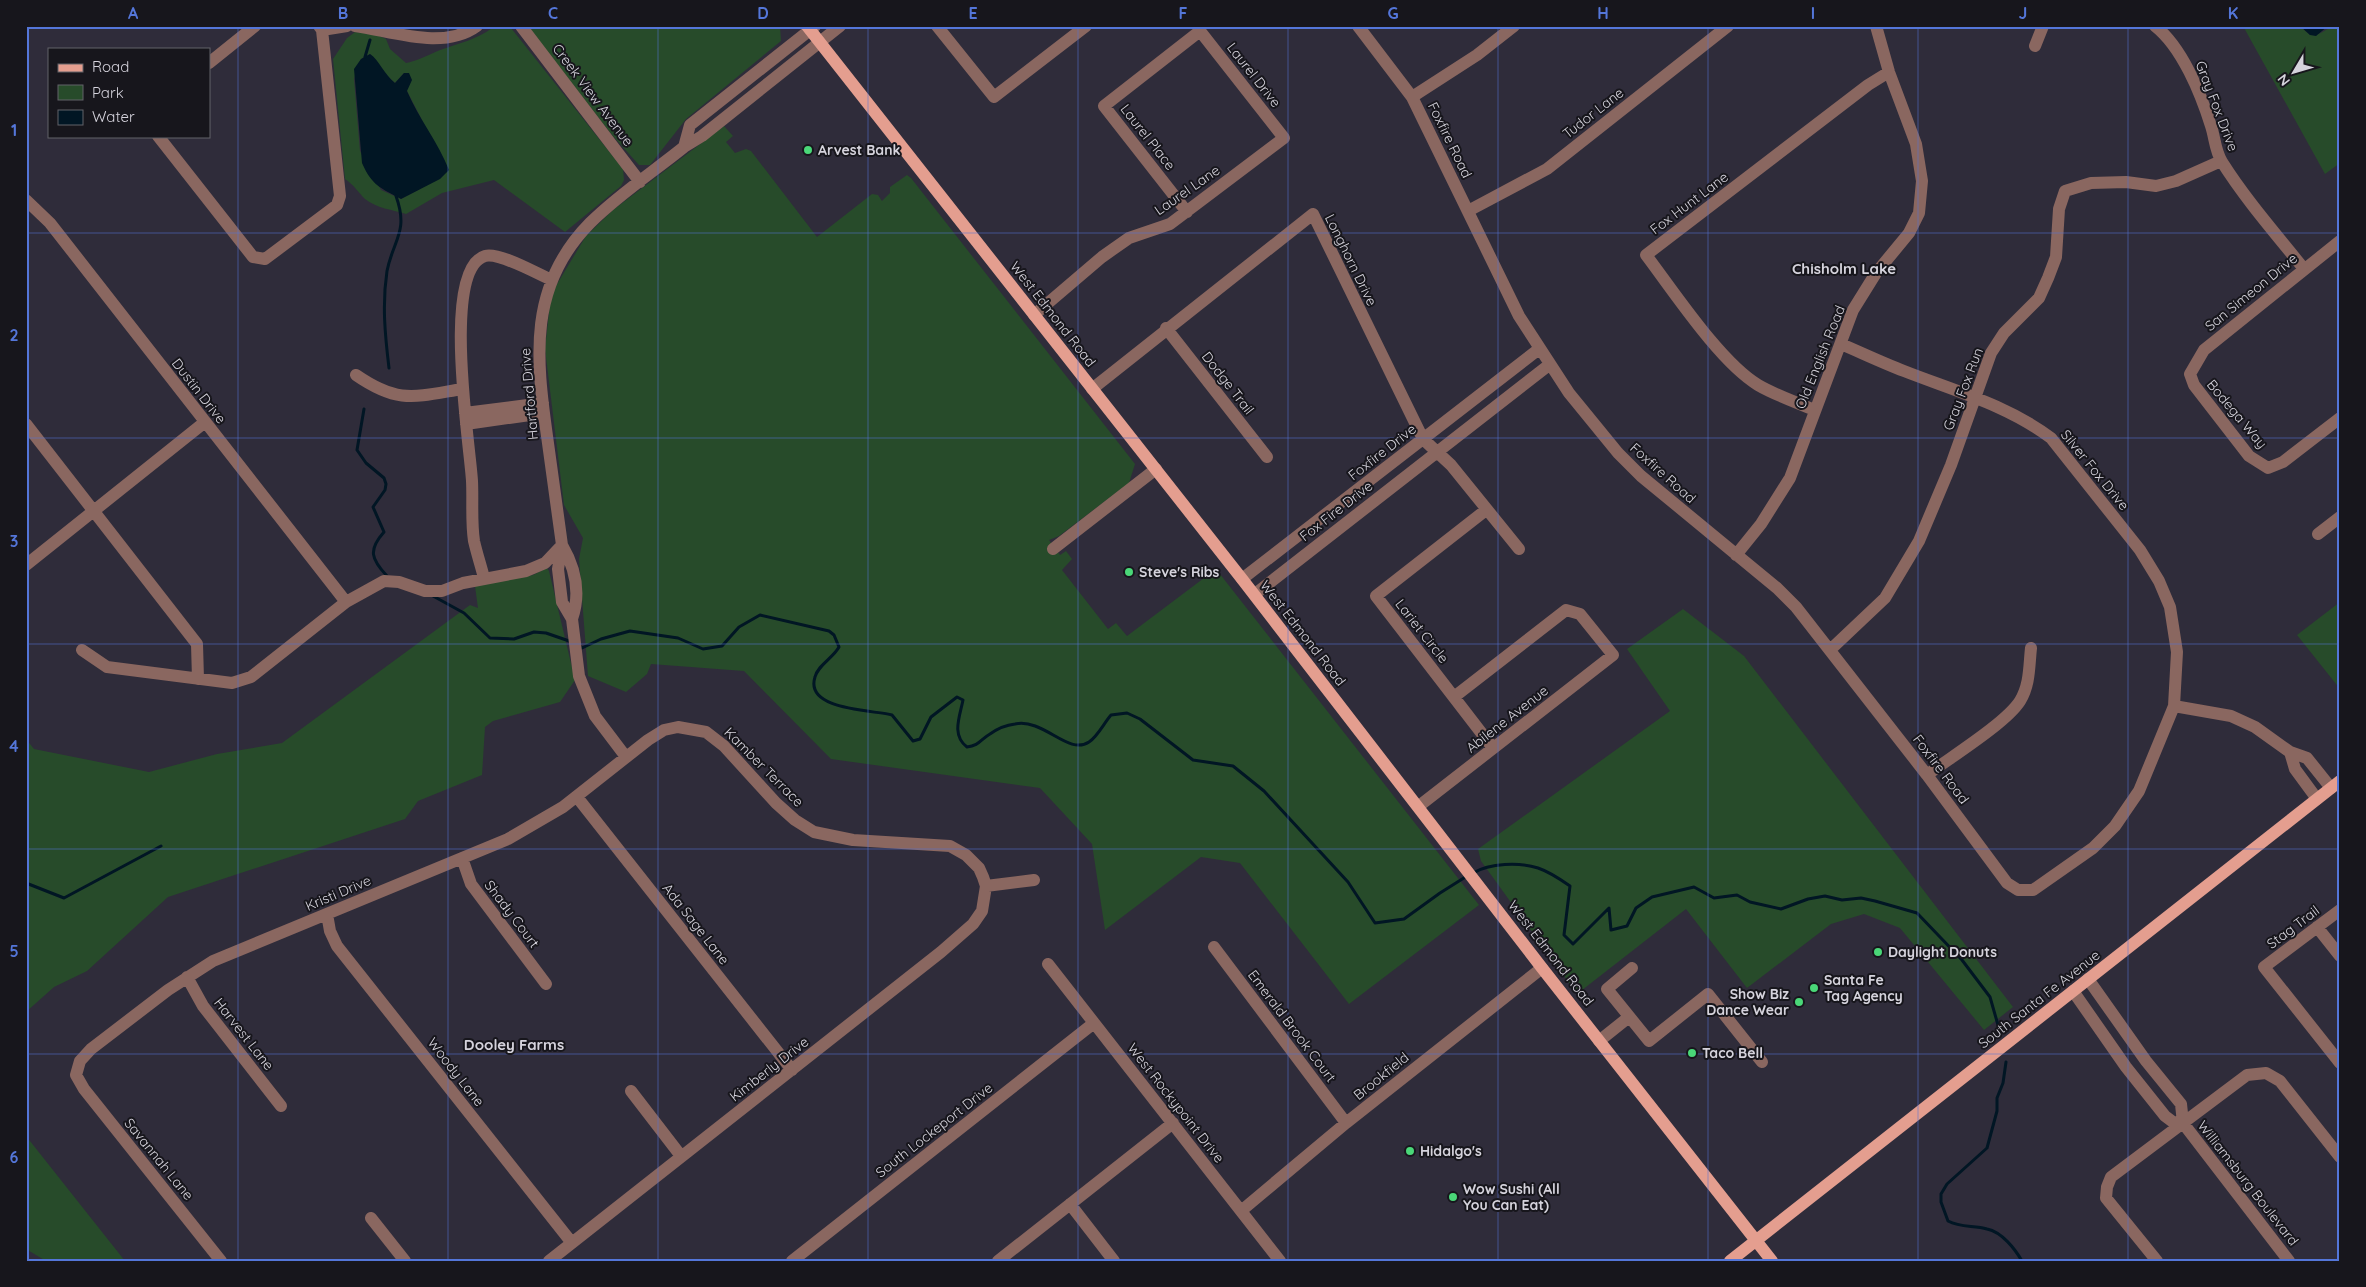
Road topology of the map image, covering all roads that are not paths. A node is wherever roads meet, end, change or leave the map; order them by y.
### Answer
1 (255, 26) edge
2 (347, 26) edge
3 (355, 26) edge
4 (477, 26) edge
5 (521, 26) edge
6 (840, 26) edge
7 (937, 26) edge
8 (1086, 26) edge
9 (1358, 26) edge
10 (1514, 26) edge
11 (1728, 26) edge
12 (1876, 26) edge
13 (2043, 26) edge
14 (2155, 26) edge
15 (320, 28) edge
16 (811, 28) edge
17 (1200, 31) joint
18 (820, 44) junction
19 (2035, 46) dead end
20 (210, 62) edge
21 (1889, 72) junction
22 (1412, 97) junction
23 (160, 138) edge
24 (1284, 138) joint
25 (684, 147) junction
26 (2221, 161) junction
27 (640, 182) junction
28 (29, 208) edge
29 (1468, 211) junction
30 (1187, 212) junction
31 (2340, 241) edge
32 (2304, 269) junction
33 (552, 280) junction
34 (1034, 315) junction
35 (1166, 328) junction
36 (1840, 344) junction
37 (1539, 349) junction
38 (1549, 365) junction
39 (2190, 374) joint
40 (356, 375) dead end
41 (462, 389) junction
42 (1092, 389) junction
43 (1974, 396) junction
44 (543, 408) junction
45 (1814, 410) junction
46 (466, 418) junction
47 (2340, 418) edge
48 (205, 422) junction
49 (26, 424) edge
50 (1423, 439) junction
51 (1437, 452) junction
52 (1267, 457) dead end
53 (1156, 469) junction
54 (1486, 510) junction
55 (94, 511) junction
56 (2340, 517) edge
57 (2318, 534) dead end
58 (562, 545) junction
59 (1053, 549) dead end
60 (1519, 549) dead end
61 (1736, 554) junction
62 (26, 565) edge
63 (484, 578) junction
64 (1242, 579) junction
65 (1254, 594) junction
66 (346, 602) junction
67 (2031, 648) dead end
68 (82, 650) dead end
69 (1830, 650) junction
70 (198, 678) junction
71 (1454, 697) junction
72 (2174, 706) junction
73 (1493, 748) junction
74 (2290, 752) junction
75 (626, 757) junction
76 (1927, 775) junction
77 (2335, 785) edge
78 (577, 797) junction
79 (2317, 799) junction
80 (1419, 806) junction
81 (462, 858) junction
82 (1034, 880) dead end
83 (986, 886) junction
84 (2018, 890) joint
85 (2340, 910) edge
86 (327, 914) junction
87 (2317, 927) junction
88 (1214, 947) dead end
89 (2340, 956) edge
90 (1048, 964) dead end
91 (1542, 968) junction
92 (1632, 968) dead end
93 (187, 977) junction
94 (2088, 980) junction
95 (546, 984) dead end
96 (2074, 991) junction
97 (2111, 1011) junction
98 (1629, 1017) junction
99 (1094, 1023) junction
100 (2100, 1029) junction
101 (1599, 1041) junction
102 (1762, 1062) dead end
103 (2340, 1063) edge
104 (2152, 1068) junction
105 (792, 1070) junction
106 (76, 1074) joint
107 (2138, 1082) junction
108 (632, 1092) dead end
109 (281, 1106) dead end
110 (1173, 1123) junction
111 (1346, 1123) junction
112 (2183, 1124) junction
113 (681, 1156) junction
114 (2340, 1158) edge
115 (1070, 1204) junction
116 (1241, 1211) junction
117 (371, 1218) dead end
118 (1756, 1241) junction
119 (572, 1243) junction
120 (221, 1261) edge
121 (405, 1261) edge
122 (549, 1261) edge
123 (792, 1261) edge
124 (998, 1261) edge
125 (1114, 1261) edge
126 (1280, 1261) edge
127 (1730, 1261) edge
128 (1772, 1261) edge
129 (2157, 1261) edge
130 (2289, 1261) edge

1 - 20 street
2 - 15 street
3 - 4 street
5 - 27 street, Creek View Avenue
6 - 18 street, Hartford Drive
7 - 8 street
9 - 22 street, Foxfire Road
10 - 22 street
11 - 29 street, Tudor Lane
12 - 21 street, Old English Road
13 - 19 street
14 - 26 street, Gray Fox Drive
15 - 23 street
16 - 18 main road, West Edmond Road
16 - 25 street
17 - 24 street, Laurel Drive
17 - 30 street, Laurel Place
18 - 25 street, Hartford Drive
18 - 34 main road, West Edmond Road
21 - 36 street, Old English Road
21 - 45 street, Fox Hunt Lane
22 - 29 street, Foxfire Road
24 - 30 street, Laurel Lane
25 - 27 street, Hartford Drive
26 - 32 street, Gray Fox Drive
26 - 43 street, Gray Fox Run
27 - 33 street, Hartford Drive
28 - 48 street, Dustin Drive
29 - 37 street, Foxfire Road
30 - 34 street, Laurel Lane
31 - 32 street, San Simeon Drive
32 - 39 street, San Simeon Drive
33 - 41 street
33 - 44 street, Hartford Drive
34 - 42 main road, West Edmond Road
35 - 42 street, Longhorn Drive
35 - 50 street, Longhorn Drive
35 - 52 street, Dodge Trail
36 - 43 street, Silver Fox Drive
36 - 45 street, Old English Road
37 - 38 street, Foxfire Road
37 - 50 street, Foxfire Drive
38 - 51 street
38 - 61 street, Foxfire Road
39 - 47 street, Bodega Way
40 - 41 street
41 - 46 street
42 - 53 main road, West Edmond Road
43 - 69 street, Gray Fox Run
43 - 72 street, Silver Fox Drive
44 - 46 street
44 - 58 street, Hartford Drive
45 - 61 street, Old English Road
46 - 63 street
48 - 55 street
48 - 66 street, Dustin Drive
49 - 55 street
50 - 51 street, Longhorn Drive
50 - 64 street, Foxfire Drive
51 - 54 street, Longhorn Drive
51 - 65 street, Fox Fire Drive
53 - 59 street
53 - 64 main road, West Edmond Road
54 - 60 street, Longhorn Drive
54 - 71 street, Lariet Circle
55 - 62 street
55 - 70 street
56 - 57 street
58 - 63 street
58 - 75 street, Hartford Drive
61 - 69 street, Foxfire Road
63 - 66 street
64 - 65 main road, West Edmond Road
65 - 80 main road, West Edmond Road
66 - 70 street
67 - 76 street
68 - 70 street
69 - 76 street, Foxfire Road
71 - 73 street, Lariet Circle
71 - 73 street, Abilene Avenue
72 - 74 street
72 - 84 street, Silver Fox Drive
73 - 80 street, Abilene Avenue
74 - 77 street
74 - 79 street
75 - 78 street, Kristi Drive
75 - 83 street, Kamber Terrace
76 - 84 street, Foxfire Road
77 - 79 main road, South Santa Fe Avenue
78 - 81 street, Kristi Drive
78 - 105 street, Ada Sage Lane
79 - 94 main road, South Santa Fe Avenue
80 - 91 main road, West Edmond Road
81 - 86 street, Kristi Drive
81 - 95 street, Shady Court
82 - 83 street
83 - 105 street, Kimberly Drive
85 - 87 street, Stag Trail
86 - 93 street, Kristi Drive
86 - 119 street, Woody Lane
87 - 89 street
87 - 103 street, Stag Trail
88 - 111 street, Emerald Brook Court
90 - 99 street, West Rockypoint Drive
91 - 101 main road, West Edmond Road
91 - 111 street, Brookfield
92 - 98 street
93 - 106 street, Kristi Drive
93 - 109 street, Harvest Lane
94 - 96 main road, South Santa Fe Avenue
94 - 97 street, Williamsburg Boulevard
96 - 100 street, Williamsburg Boulevard
96 - 118 main road, South Santa Fe Avenue
97 - 100 street
97 - 104 street, Williamsburg Boulevard
98 - 101 street
98 - 102 street
99 - 110 street, West Rockypoint Drive
99 - 123 street, South Lockeport Drive
100 - 107 street, Williamsburg Boulevard
101 - 118 main road, West Edmond Road
104 - 107 street
104 - 112 street, Williamsburg Boulevard
105 - 113 street, Kimberly Drive
106 - 120 street, Savannah Lane
107 - 112 street, Williamsburg Boulevard
108 - 113 street
110 - 115 street
110 - 116 street, West Rockypoint Drive
111 - 116 street, Brookfield
112 - 114 street, Williamsburg Boulevard
112 - 129 street, Williamsburg Boulevard
112 - 130 street, Williamsburg Boulevard
113 - 119 street, Kimberly Drive
115 - 124 street
115 - 125 street
116 - 126 street, West Rockypoint Drive
117 - 121 street
118 - 127 main road, South Santa Fe Avenue
118 - 128 main road, West Edmond Road
119 - 122 street, Kimberly Drive

